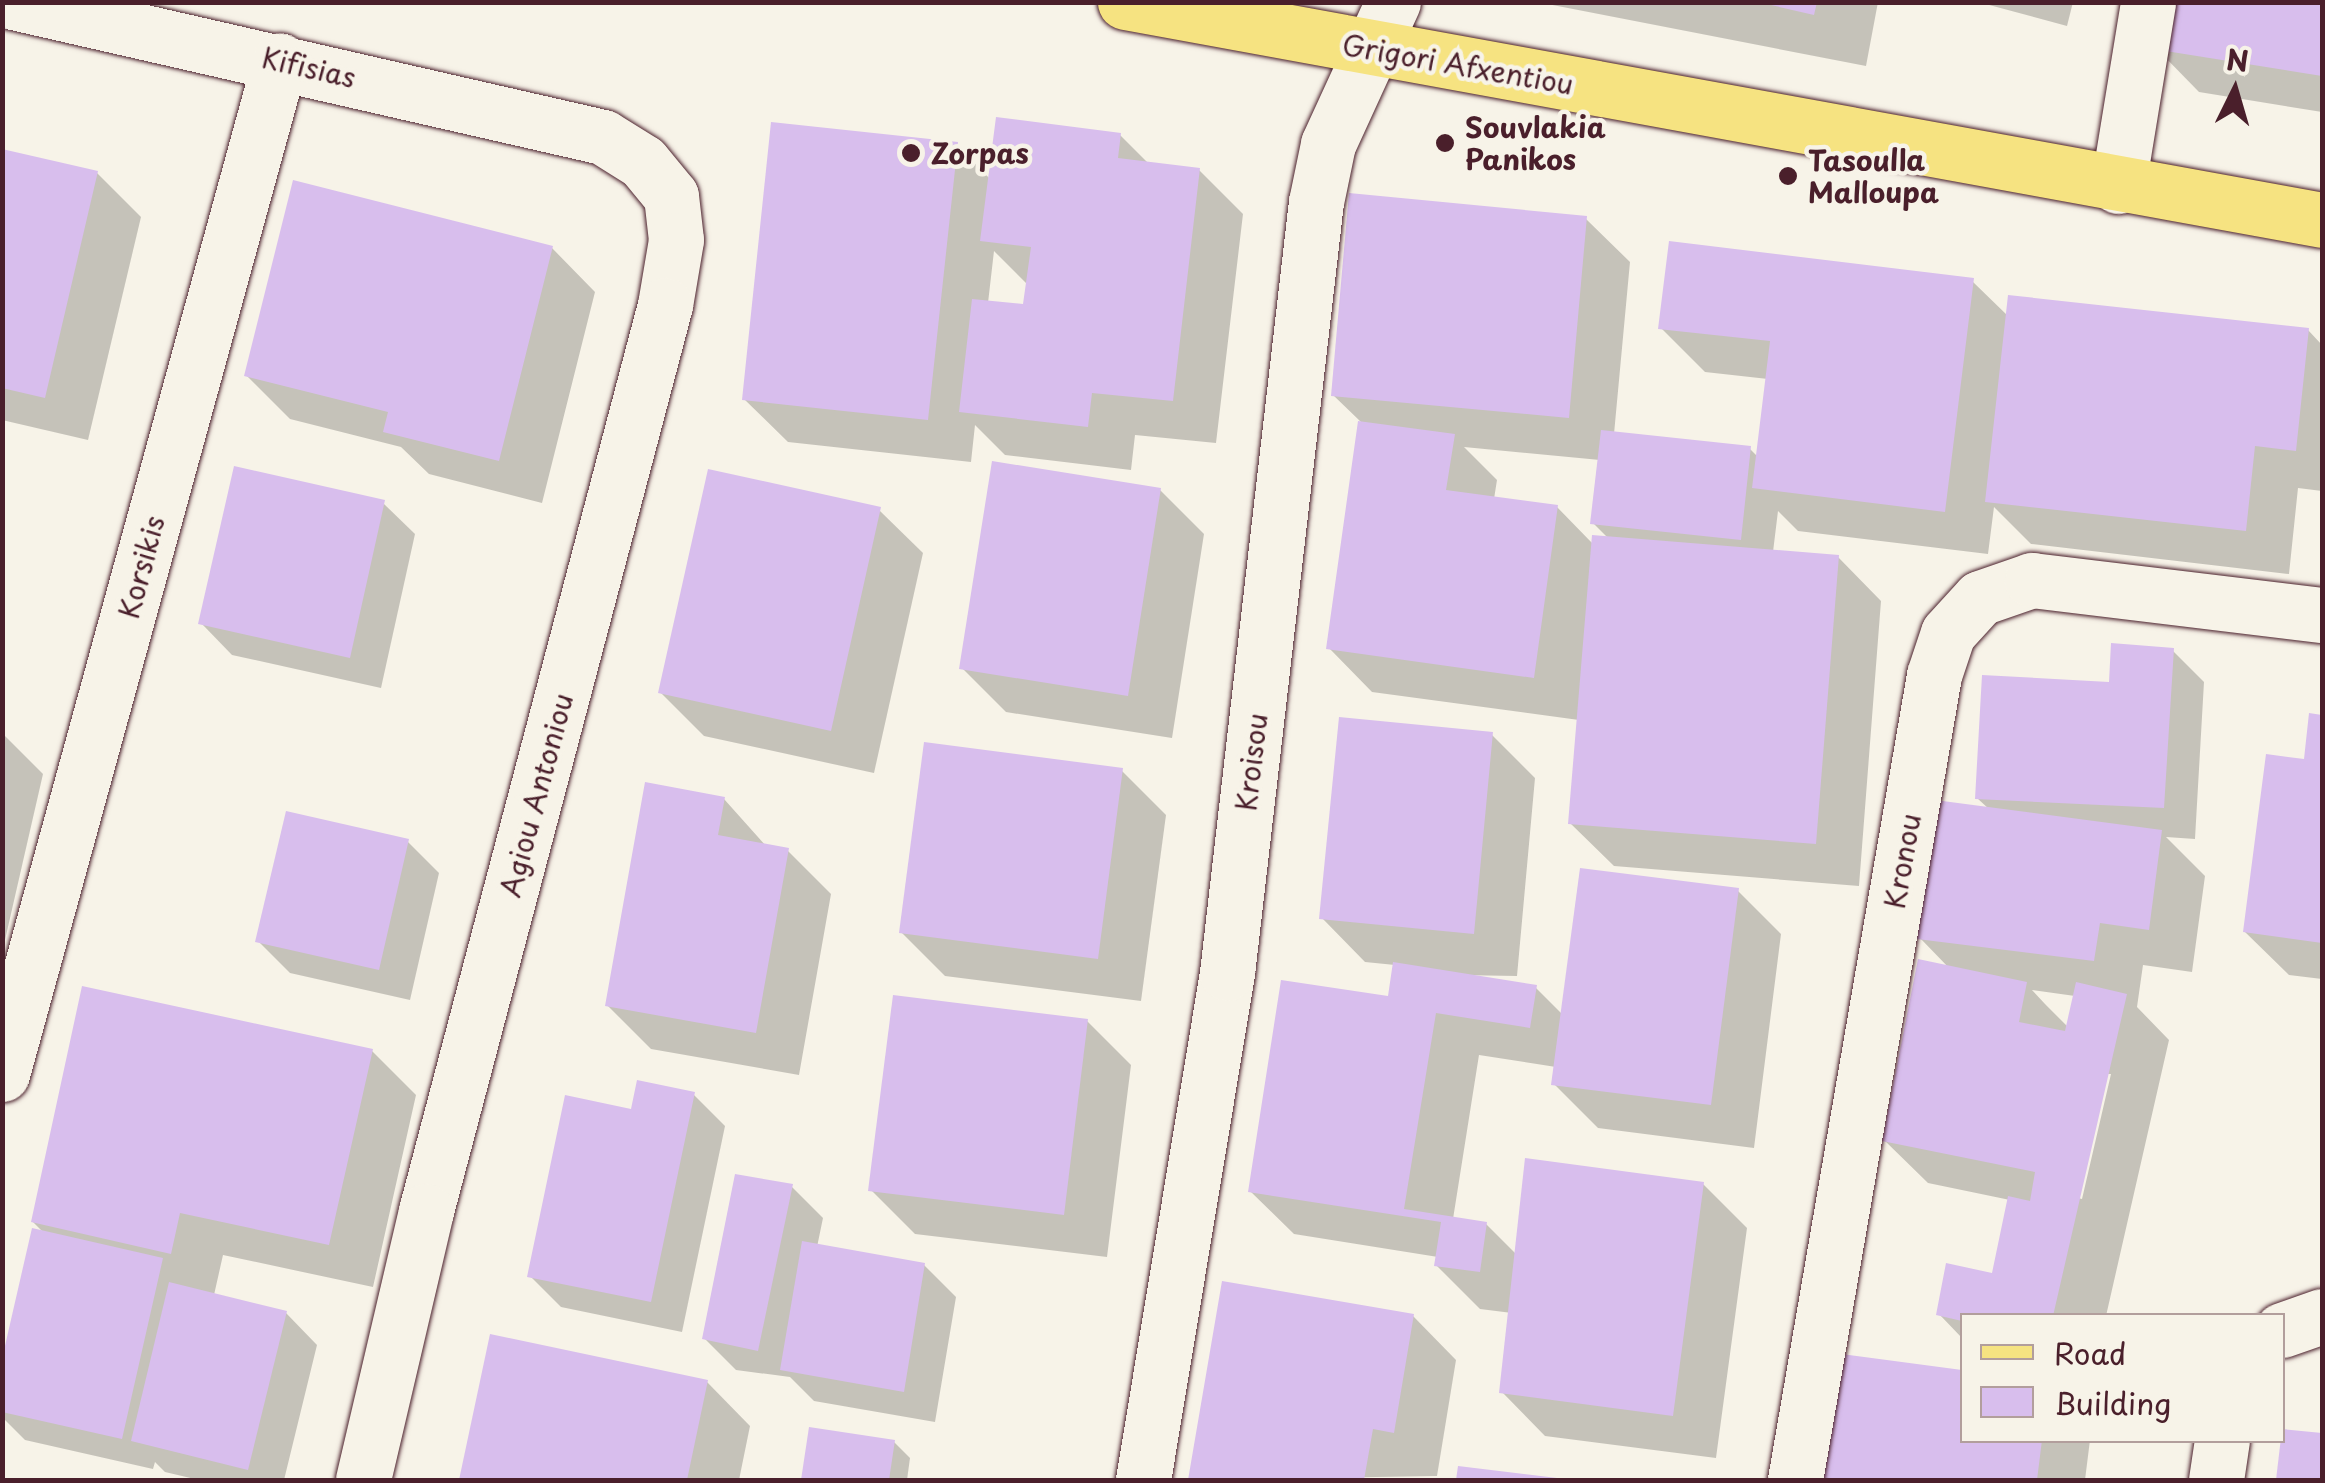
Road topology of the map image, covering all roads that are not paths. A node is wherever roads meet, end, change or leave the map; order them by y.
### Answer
1 (13, 2) edge
2 (1125, 2) edge
3 (2148, 2) edge
4 (1380, 25) edge
5 (280, 60) junction
6 (603, 137) joint
7 (2118, 186) junction
8 (2322, 220) edge
9 (2322, 616) edge
10 (2, 1074) edge
11 (2322, 1316) edge
12 (2285, 1329) edge
13 (2222, 1443) edge
14 (363, 1480) edge
15 (1144, 1480) edge
16 (1796, 1480) edge
17 (2216, 1480) edge

1 - 5 street, Kifisias
2 - 4 main road, Grigori Afxentiou
3 - 7 street
4 - 7 main road, Grigori Afxentiou
4 - 15 street, Kroisou
5 - 6 street, Kifisias
5 - 10 street, Korsikis
6 - 14 street, Agiou Antoniou
7 - 8 main road, Grigori Afxentiou
9 - 16 street, Kronou
11 - 12 street
13 - 17 street

